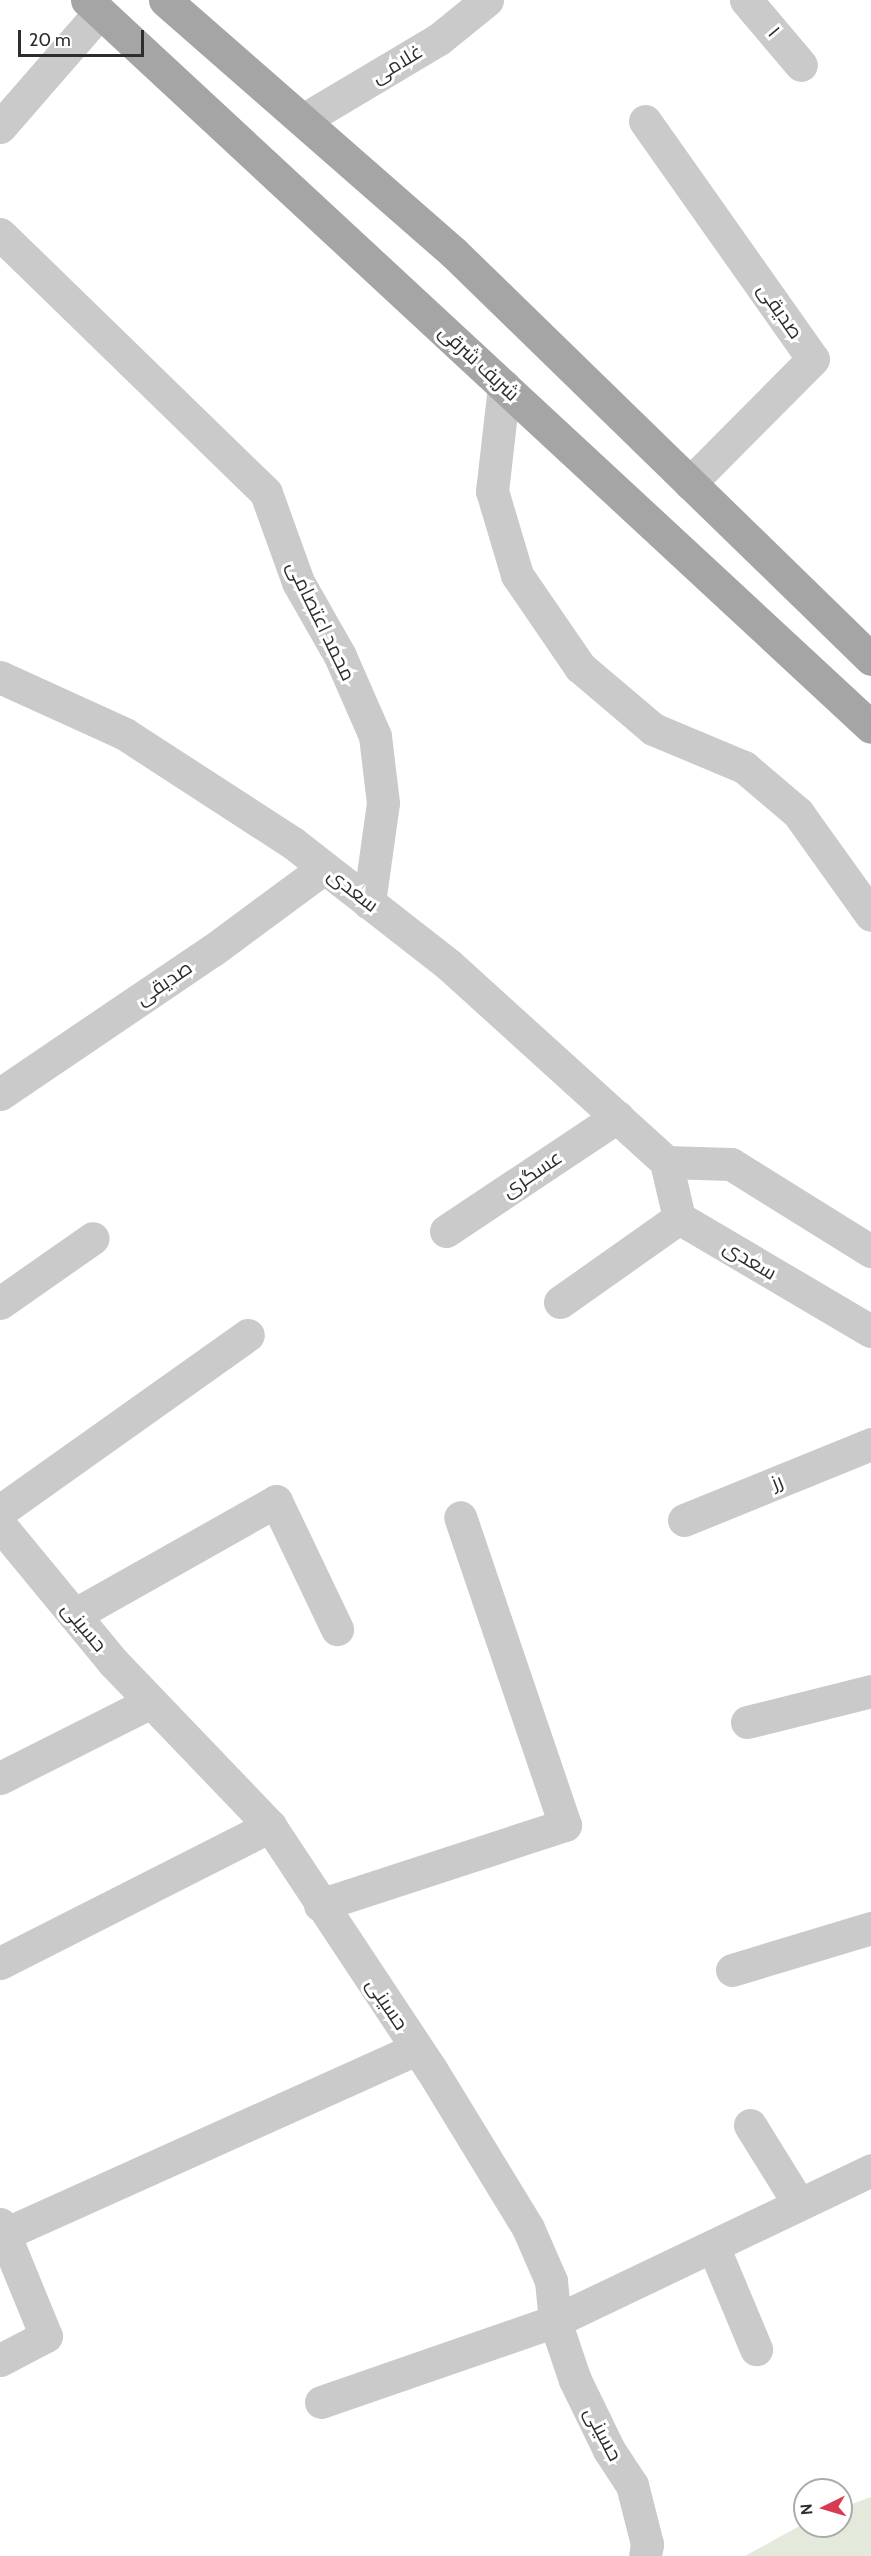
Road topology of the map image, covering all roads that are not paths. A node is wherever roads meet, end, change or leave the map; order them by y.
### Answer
1 (165, 0) edge
2 (487, 0) edge
3 (746, 0) edge
4 (93, 6) edge
5 (801, 65) dead end
6 (303, 120) junction
7 (645, 121) dead end
8 (0, 127) edge
9 (0, 234) edge
10 (504, 386) junction
11 (690, 483) junction
12 (871, 659) edge
13 (0, 677) edge
14 (871, 727) edge
15 (324, 868) junction
16 (369, 903) junction
17 (871, 915) edge
18 (0, 1094) edge
19 (617, 1118) junction
20 (666, 1162) junction
21 (679, 1218) junction
22 (446, 1231) dead end
23 (93, 1238) dead end
24 (871, 1251) edge
25 (560, 1302) dead end
26 (0, 1304) edge
27 (871, 1332) edge
28 (248, 1335) dead end
29 (871, 1444) edge
30 (0, 1511) edge
31 (460, 1517) dead end
32 (684, 1520) dead end
33 (0, 1525) edge
34 (74, 1615) junction
35 (338, 1629) dead end
36 (871, 1690) edge
37 (152, 1702) junction
38 (747, 1722) dead end
39 (0, 1778) edge
40 (270, 1826) junction
41 (320, 1905) junction
42 (871, 1928) edge
43 (0, 1964) edge
44 (732, 1970) dead end
45 (417, 2049) junction
46 (750, 2125) dead end
47 (871, 2170) edge
48 (799, 2204) junction
49 (2, 2231) edge
50 (713, 2246) junction
51 (555, 2321) junction
52 (756, 2349) dead end
53 (0, 2360) edge
54 (321, 2402) dead end
55 (645, 2556) edge

1 - 6 main road
2 - 6 street, غلامی
3 - 5 street, ۱
4 - 8 street
4 - 10 main road, شریف شرقی
6 - 11 main road
7 - 11 street, صدیقی
9 - 16 street, محمد اعتصامی
10 - 14 main road, شریف شرقی
10 - 17 street
11 - 12 main road
13 - 15 street, سعدی
15 - 16 street, سعدی
15 - 18 street, صدیقی
16 - 19 street, سعدی
19 - 20 street, سعدی
19 - 22 street, عسگری
20 - 21 street
20 - 24 street
21 - 25 street
21 - 27 street, سعدی
23 - 26 street
28 - 30 street
29 - 32 street, رز
31 - 41 street
33 - 34 street, حسینی
34 - 35 street
34 - 37 street, حسینی
36 - 38 street
37 - 39 street
37 - 40 street, حسینی
40 - 41 street, حسینی
40 - 43 street
41 - 45 street, حسینی
42 - 44 street
45 - 49 street
45 - 51 street, حسینی
46 - 48 street
47 - 48 street
48 - 50 street
49 - 53 street
50 - 51 street
50 - 52 street
51 - 54 street
51 - 55 street, حسینی

